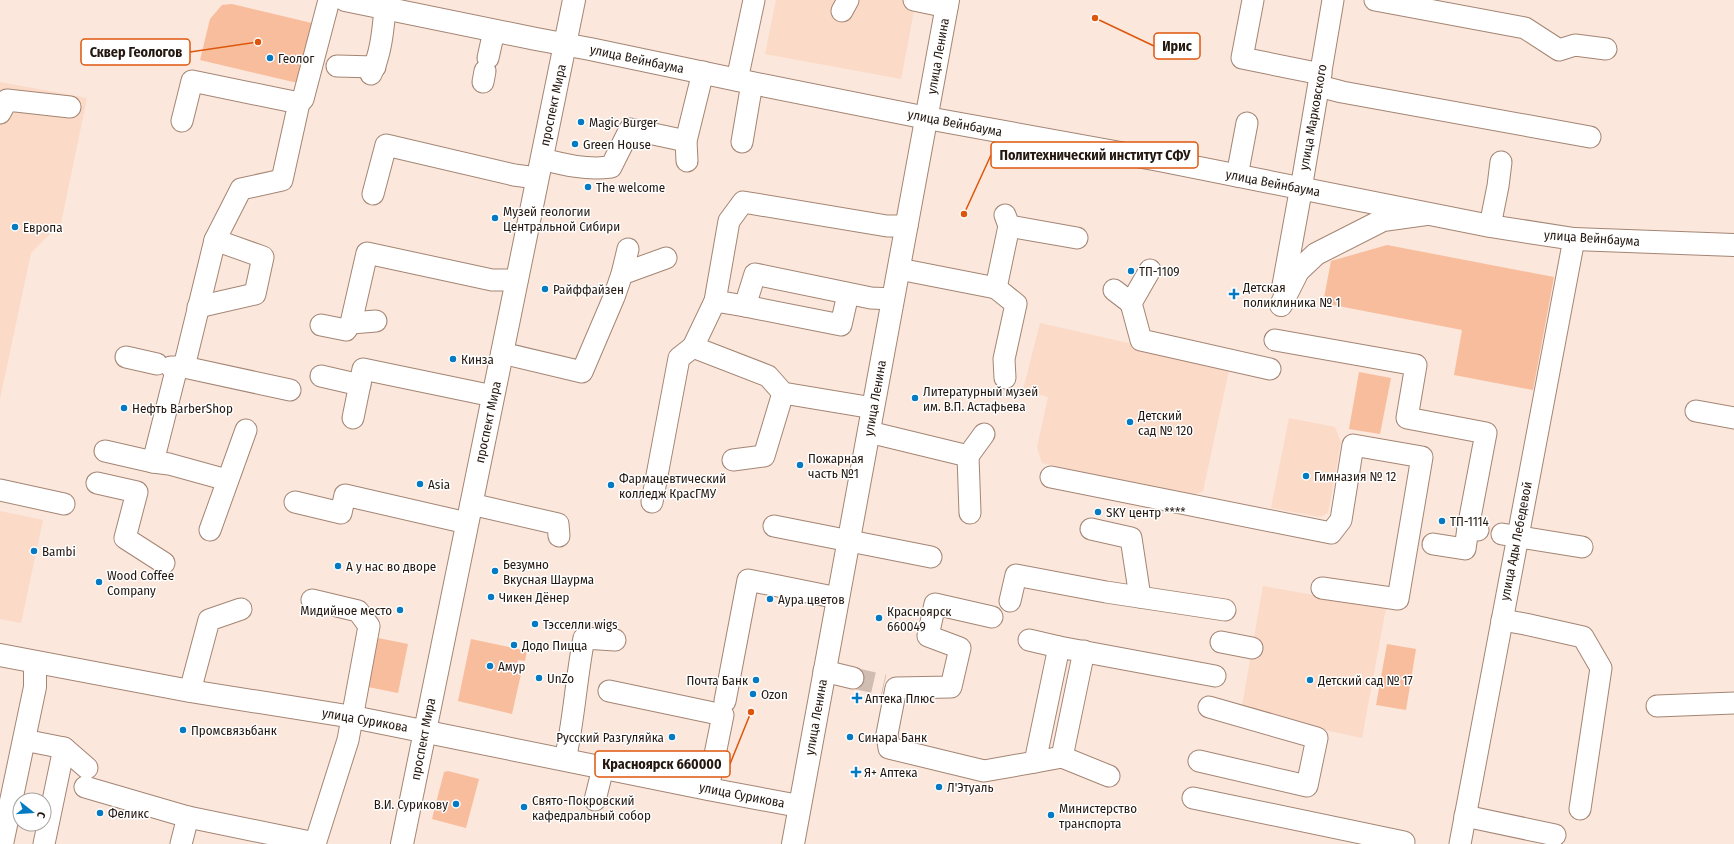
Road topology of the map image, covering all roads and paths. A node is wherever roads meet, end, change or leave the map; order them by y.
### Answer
1 (329, 0) edge
2 (574, 0) edge
3 (754, 0) edge
4 (914, 0) edge
5 (1253, 0) edge
6 (1333, 0) edge
7 (1375, 0) edge
8 (1461, 0) edge
9 (357, 1) edge
10 (948, 3) edge
11 (385, 9) junction
12 (1444, 13) junction
13 (494, 31) junction
14 (565, 44) junction
15 (1606, 49) dead end
16 (337, 66) dead end
17 (485, 70) dead end
18 (703, 72) junction
19 (1320, 80) junction
20 (744, 81) junction
21 (299, 103) junction
22 (70, 107) dead end
23 (0, 113) edge
24 (927, 118) junction
25 (182, 121) dead end
26 (1247, 123) dead end
27 (1590, 137) dead end
28 (742, 142) dead end
29 (1501, 162) dead end
30 (540, 168) junction
31 (1237, 176) junction
32 (1301, 189) junction
33 (373, 194) dead end
34 (1426, 214) junction
35 (907, 226) junction
36 (1490, 226) junction
37 (1077, 238) dead end
38 (1574, 239) junction
39 (215, 240) junction
40 (1734, 245) edge
41 (628, 249) dead end
42 (666, 258) dead end
43 (899, 269) junction
44 (1150, 270) dead end
45 (622, 274) junction
46 (517, 280) junction
47 (996, 288) junction
48 (1114, 290) dead end
49 (848, 294) junction
50 (893, 298) junction
51 (715, 301) junction
52 (1131, 303) junction
53 (745, 306) junction
54 (198, 307) junction
55 (376, 321) dead end
56 (352, 323) junction
57 (321, 325) dead end
58 (1274, 340) dead end
59 (693, 346) junction
60 (502, 353) junction
61 (126, 357) dead end
62 (172, 366) junction
63 (1270, 369) dead end
64 (321, 376) dead end
65 (1005, 378) dead end
66 (360, 385) junction
67 (290, 390) dead end
68 (783, 393) junction
69 (493, 396) junction
70 (873, 408) junction
71 (1696, 411) dead end
72 (353, 418) dead end
73 (1734, 418) edge
74 (246, 430) dead end
75 (869, 432) junction
76 (984, 434) dead end
77 (105, 450) dead end
78 (968, 456) junction
79 (734, 460) dead end
80 (153, 462) junction
81 (1051, 478) dead end
82 (227, 480) junction
83 (97, 483) dead end
84 (0, 490) edge
85 (295, 502) dead end
86 (652, 502) dead end
87 (64, 504) dead end
88 (469, 513) junction
89 (970, 513) dead end
90 (774, 526) dead end
91 (1091, 529) dead end
92 (210, 530) dead end
93 (559, 536) dead end
94 (1510, 536) junction
95 (848, 541) junction
96 (1433, 544) dead end
97 (1582, 547) dead end
98 (931, 557) dead end
99 (164, 563) dead end
100 (1322, 588) dead end
101 (1140, 597) junction
102 (838, 598) junction
103 (312, 600) dead end
104 (1010, 601) dead end
105 (241, 609) dead end
106 (1226, 610) dead end
107 (992, 617) dead end
108 (1502, 620) junction
109 (615, 640) dead end
110 (1029, 640) dead end
111 (1221, 642) dead end
112 (1060, 646) junction
113 (1252, 648) dead end
114 (1084, 651) junction
115 (0, 655) edge
116 (35, 663) junction
117 (824, 671) junction
118 (1215, 676) dead end
119 (854, 678) tunnel mouth
120 (190, 691) junction
121 (609, 691) dead end
122 (725, 701) dead end
123 (1734, 703) edge
124 (1657, 706) dead end
125 (1209, 707) dead end
126 (353, 717) junction
127 (424, 731) junction
128 (24, 740) junction
129 (64, 748) junction
130 (1062, 756) junction
131 (565, 760) junction
132 (1200, 761) dead end
133 (1034, 762) junction
134 (602, 768) junction
135 (1109, 776) dead end
136 (708, 789) junction
137 (1193, 798) dead end
138 (595, 800) dead end
139 (799, 806) junction
140 (1580, 809) dead end
141 (1465, 816) junction
142 (188, 817) junction
143 (1555, 835) dead end
144 (1404, 842) dead end
145 (315, 843) edge
146 (2, 844) edge
147 (44, 844) edge
148 (181, 844) edge
149 (402, 844) edge
150 (792, 844) edge
151 (1460, 844) edge

1 - 21 street
2 - 14 main road, проспект Мира
3 - 20 street
4 - 10 street
5 - 19 street
6 - 19 street, улица Марковского
7 - 12 street
8 - 12 street
9 - 11 main road, улица Вейнбаума
10 - 24 main road, улица Ленина
11 - 13 main road, улица Вейнбаума
11 - 16 street
12 - 15 street
13 - 14 main road, улица Вейнбаума
13 - 17 street
14 - 18 main road, улица Вейнбаума
14 - 30 main road, проспект Мира
18 - 20 main road, улица Вейнбаума
18 - 30 street
19 - 27 street
19 - 32 street, улица Марковского
20 - 24 main road, улица Вейнбаума
20 - 28 street
21 - 25 street
21 - 39 street
22 - 23 street
24 - 31 main road, улица Вейнбаума
24 - 35 main road, улица Ленина
26 - 31 street
29 - 36 street
30 - 33 street
30 - 46 main road, проспект Мира
31 - 32 main road, улица Вейнбаума
32 - 34 main road, улица Вейнбаума
32 - 34 main road, улица Марковского
34 - 36 main road, улица Вейнбаума
35 - 43 main road, улица Ленина
35 - 51 street
36 - 38 main road, улица Вейнбаума
37 - 47 street
38 - 40 main road, улица Вейнбаума
38 - 94 street, улица Ады Лебедевой
39 - 54 street
39 - 54 street
41 - 45 street
42 - 45 street
43 - 47 street
43 - 50 main road, улица Ленина
44 - 52 street
45 - 60 street
46 - 56 street
46 - 60 main road, проспект Мира
47 - 65 street
48 - 52 street
49 - 50 street
49 - 53 street
49 - 53 street
50 - 70 main road, улица Ленина
51 - 53 street
51 - 59 street
52 - 63 street
54 - 62 street
55 - 56 street
56 - 57 street
58 - 96 street
59 - 68 street
59 - 86 street
60 - 69 main road, проспект Мира
61 - 62 street
62 - 67 street
62 - 80 street
64 - 66 street
66 - 69 street
66 - 72 street
68 - 70 street
68 - 79 street
69 - 88 main road, проспект Мира
70 - 75 main road, улица Ленина
71 - 73 street
74 - 82 street
75 - 78 street
75 - 95 main road, улица Ленина
76 - 78 street
77 - 80 street
78 - 89 street
80 - 82 street
81 - 100 street
82 - 92 street
83 - 99 street
84 - 87 street
85 - 88 street
88 - 93 street
88 - 127 main road, проспект Мира
90 - 95 street
91 - 101 street
94 - 97 street
94 - 108 street, улица Ады Лебедевой
95 - 98 street
95 - 102 main road, улица Ленина
101 - 104 street
101 - 106 street
102 - 117 main road, улица Ленина
102 - 122 street
103 - 126 street
105 - 120 street
107 - 133 street
108 - 140 street
108 - 141 street, улица Ады Лебедевой
109 - 131 street
110 - 112 street
111 - 113 street
112 - 114 street
112 - 133 street
114 - 118 street
114 - 130 street
115 - 116 main road, улица Сурикова
116 - 120 main road, улица Сурикова
116 - 128 main road
117 - 119 street
117 - 139 main road, улица Ленина
120 - 126 main road, улица Сурикова
121 - 136 street
123 - 124 street
125 - 132 street
126 - 127 main road, улица Сурикова
126 - 145 street
127 - 131 main road, улица Сурикова
127 - 149 main road, проспект Мира
128 - 129 street
128 - 146 main road
129 - 142 street
129 - 147 street
130 - 133 street
130 - 135 street
131 - 134 main road, улица Сурикова
134 - 136 main road, улица Сурикова
134 - 138 street
136 - 139 main road, улица Сурикова
137 - 144 street
139 - 150 main road, улица Ленина
141 - 143 street
141 - 151 street, улица Ады Лебедевой
142 - 145 street
142 - 148 street

